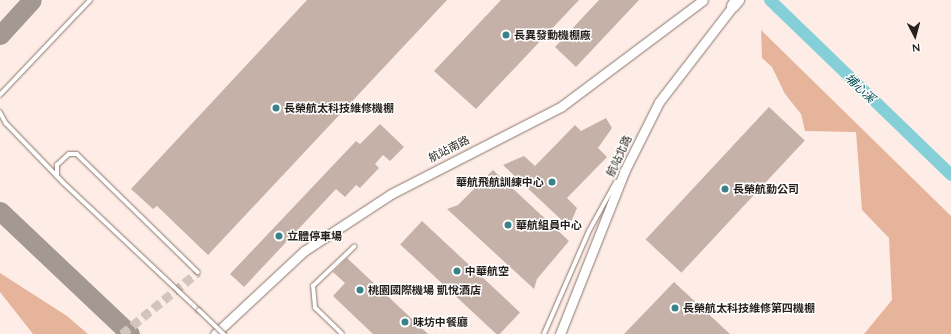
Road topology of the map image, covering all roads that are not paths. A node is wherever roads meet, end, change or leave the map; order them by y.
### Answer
1 (90, 0) edge
2 (703, 0) edge
3 (736, 3) edge
4 (0, 94) edge
5 (0, 112) edge
6 (624, 172) junction
7 (57, 176) junction
8 (354, 247) dead end
9 (198, 272) dead end
10 (215, 334) edge
11 (224, 334) edge
12 (342, 334) edge
13 (544, 334) edge
14 (560, 334) edge

1 - 4 lane
2 - 10 street, 航站南路
3 - 6 street, 航站北路
5 - 7 lane
6 - 13 lane
6 - 14 street, 航站北路
7 - 9 lane
7 - 11 lane, bridge
8 - 12 lane

